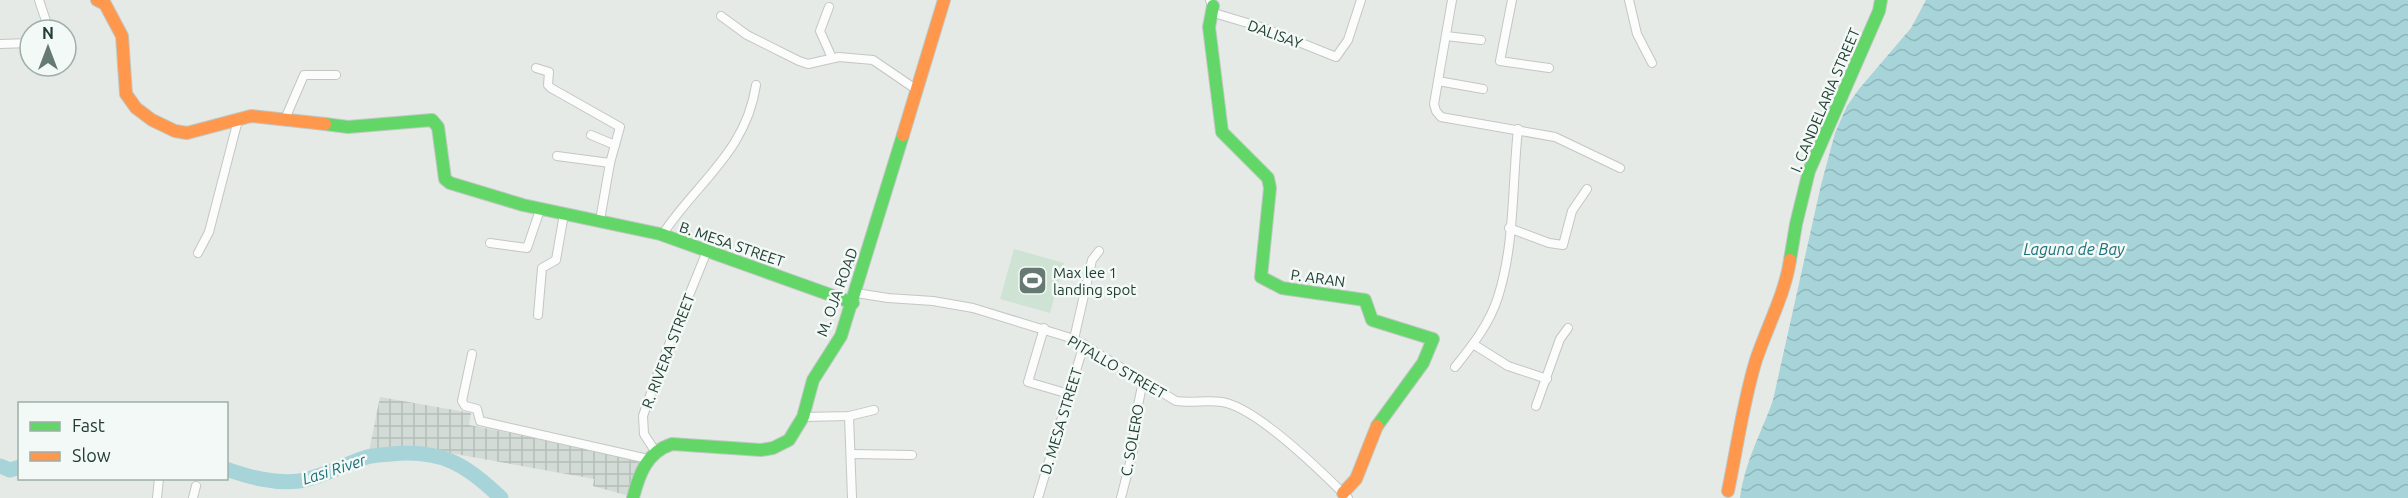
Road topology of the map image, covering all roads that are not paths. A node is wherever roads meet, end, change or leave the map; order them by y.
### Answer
1 (39, 0) edge
2 (97, 0) edge
3 (944, 0) edge
4 (1361, 0) edge
5 (1452, 0) edge
6 (1512, 0) edge
7 (1629, 0) edge
8 (1881, 0) edge
9 (829, 7) dead end
10 (1212, 7) edge
11 (721, 16) dead end
12 (45, 18) edge
13 (1446, 36) junction
14 (1481, 40) dead end
15 (18, 43) edge
16 (0, 44) edge
17 (832, 58) junction
18 (1652, 63) dead end
19 (536, 68) dead end
20 (1549, 68) dead end
21 (336, 75) dead end
22 (1438, 81) junction
23 (756, 86) dead end
24 (1483, 89) dead end
25 (917, 90) junction
26 (285, 119) junction
27 (238, 120) junction
28 (1518, 129) junction
29 (591, 135) dead end
30 (615, 145) junction
31 (557, 156) dead end
32 (610, 163) junction
33 (1620, 168) dead end
34 (1587, 189) dead end
35 (540, 210) junction
36 (564, 214) junction
37 (600, 220) junction
38 (1509, 228) junction
39 (662, 235) junction
40 (490, 243) dead end
41 (1099, 250) dead end
42 (707, 251) junction
43 (198, 253) dead end
44 (854, 298) junction
45 (538, 315) dead end
46 (1044, 328) junction
47 (1568, 328) dead end
48 (1074, 339) junction
49 (1084, 344) junction
50 (1473, 344) junction
51 (472, 354) dead end
52 (1455, 367) dead end
53 (1547, 379) junction
54 (1143, 381) junction
55 (1068, 394) junction
56 (1536, 406) dead end
57 (874, 410) dead end
58 (849, 416) junction
59 (803, 417) junction
60 (850, 454) junction
61 (651, 455) junction
62 (912, 455) dead end
63 (159, 480) edge
64 (196, 486) dead end
65 (1346, 495) edge
66 (1728, 495) edge
67 (157, 498) edge
68 (193, 498) edge
69 (633, 498) edge
70 (852, 498) edge
71 (1038, 498) edge
72 (1121, 498) edge

1 - 12 street
2 - 27 street
3 - 25 street, M. OJA ROAD
4 - 10 street, DALISAY
5 - 13 street
6 - 20 street
7 - 18 street
8 - 66 street, I. CANDELARIA STREET
9 - 17 street
10 - 65 street, P. ARAN
11 - 17 street
13 - 14 street
13 - 22 street
15 - 16 street
17 - 25 street
19 - 30 street
21 - 26 street
22 - 24 street
22 - 28 street
23 - 39 street
25 - 44 street, M. OJA ROAD
26 - 27 street
26 - 35 street, B. MESA STREET
27 - 43 street
28 - 33 street
28 - 38 street
29 - 30 street
30 - 32 street
31 - 32 street
32 - 37 street
34 - 38 street
35 - 36 street, B. MESA STREET
35 - 40 street
36 - 37 street, B. MESA STREET
36 - 45 street
37 - 39 street, B. MESA STREET
38 - 50 street
39 - 42 street, B. MESA STREET
41 - 48 street
42 - 44 street, B. MESA STREET
42 - 61 street, R. RIVERA STREET
44 - 46 street, PITALLO STREET
44 - 59 street, M. OJA ROAD
46 - 48 street, PITALLO STREET
46 - 55 street
47 - 53 street
48 - 49 street, PITALLO STREET
49 - 54 street, PITALLO STREET
49 - 55 street, D. MESA STREET
50 - 52 street
50 - 53 street
51 - 61 street
53 - 56 street
54 - 65 street, PITALLO STREET
54 - 72 street, C. SOLERO
55 - 71 street, D. MESA STREET
57 - 58 street
58 - 59 street
58 - 60 street
59 - 61 street, M. OJA ROAD
60 - 62 street
60 - 70 street
61 - 69 street
63 - 67 street
64 - 68 street

